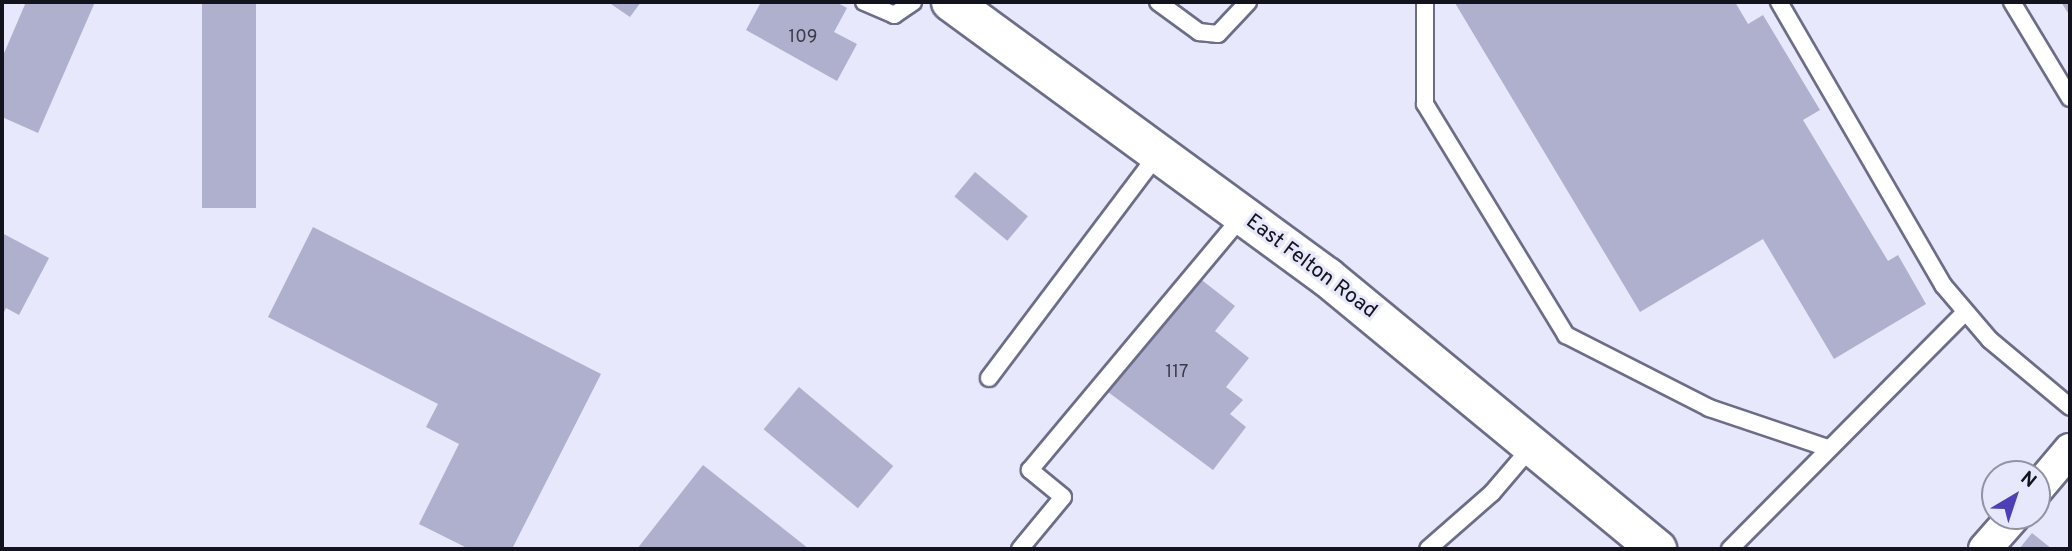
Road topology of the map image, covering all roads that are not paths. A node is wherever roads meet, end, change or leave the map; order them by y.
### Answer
1 (864, 2) edge
2 (913, 2) edge
3 (951, 2) edge
4 (1158, 2) edge
5 (1248, 2) edge
6 (1426, 2) edge
7 (1779, 2) edge
8 (2012, 2) edge
9 (2070, 98) edge
10 (1158, 154) junction
11 (1243, 215) junction
12 (1964, 313) junction
13 (989, 378) dead end
14 (2070, 407) edge
15 (1533, 444) junction
16 (1828, 449) junction
17 (2070, 450) edge
18 (2051, 472) edge
19 (2002, 530) edge
20 (1020, 549) edge
21 (1428, 549) edge
22 (1657, 549) edge
23 (1730, 549) edge
24 (1985, 549) edge

1 - 2 lane
3 - 10 street, East Felton Road
4 - 5 lane
6 - 16 lane
7 - 12 lane
8 - 9 lane
10 - 11 street, East Felton Road
10 - 13 lane
11 - 15 street, East Felton Road
11 - 20 lane
12 - 14 lane
12 - 16 lane
15 - 21 lane
15 - 22 street, East Felton Road
16 - 23 lane
17 - 18 street
19 - 24 street

